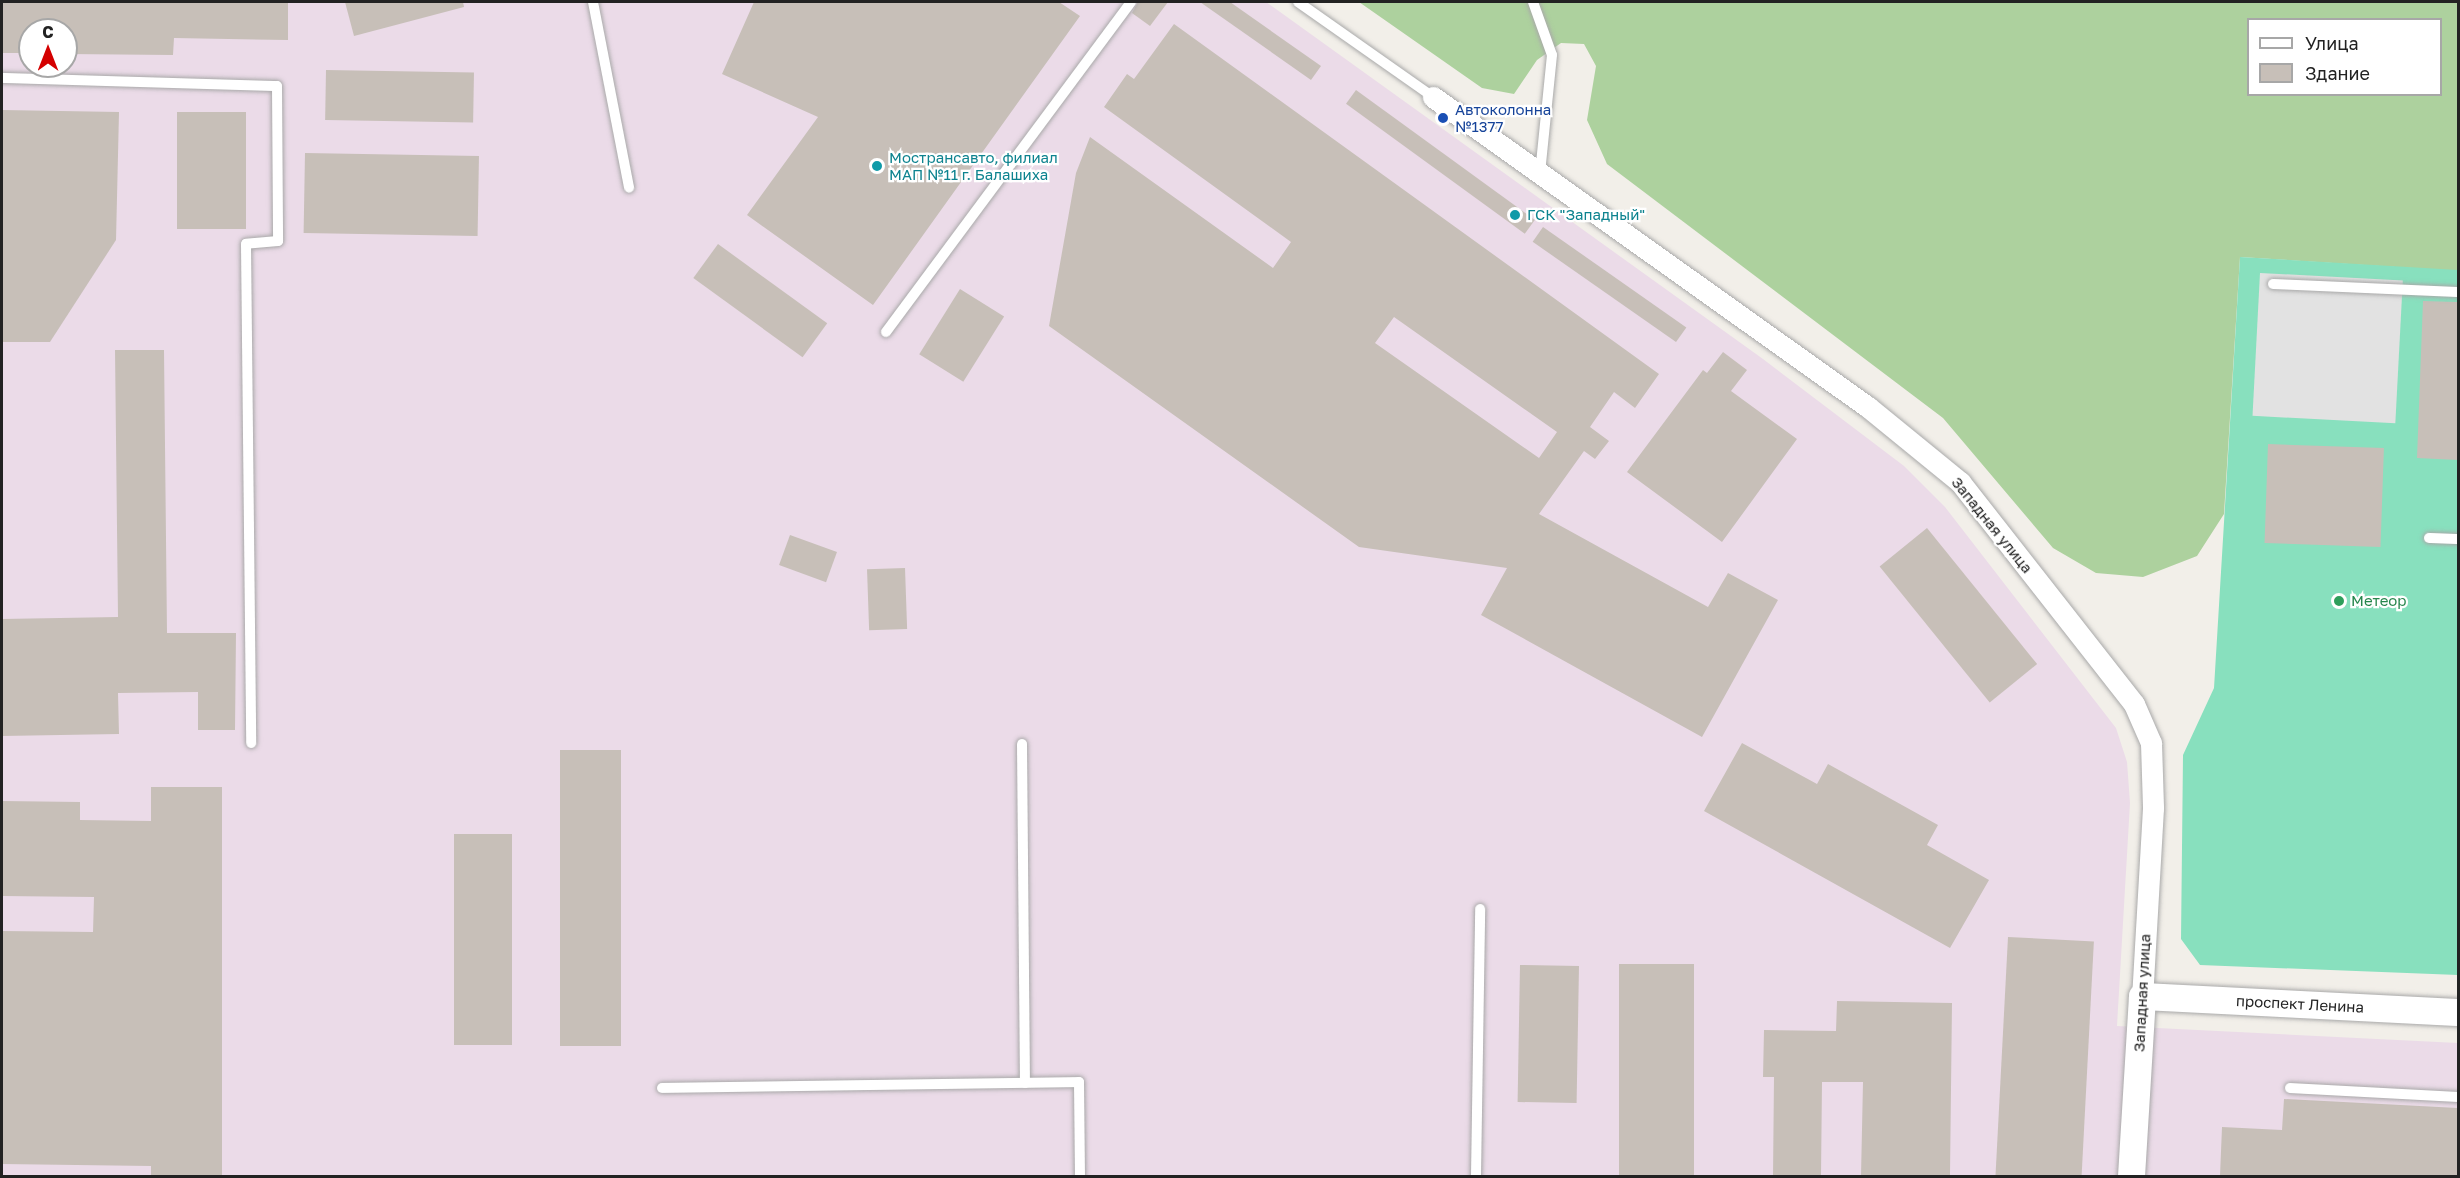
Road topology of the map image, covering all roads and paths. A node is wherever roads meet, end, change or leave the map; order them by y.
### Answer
1 (593, 2) edge
2 (1131, 2) edge
3 (1298, 2) edge
4 (1533, 2) edge
5 (2, 78) edge
6 (1433, 97) joint
7 (1540, 174) junction
8 (629, 188) dead end
9 (2273, 284) dead end
10 (2458, 292) edge
11 (886, 332) dead end
12 (2429, 538) dead end
13 (2458, 539) edge
14 (251, 743) dead end
15 (1022, 744) dead end
16 (1480, 909) dead end
17 (2142, 996) junction
18 (2458, 1012) edge
19 (1025, 1083) junction
20 (663, 1088) dead end
21 (2290, 1088) dead end
22 (2458, 1097) edge
23 (1080, 1176) edge
24 (1476, 1176) edge
25 (2131, 1176) edge

1 - 8 lane
2 - 11 lane
3 - 6 lane
4 - 7 lane
5 - 14 lane
6 - 7 street, Западная улица
7 - 17 street, Западная улица
9 - 10 lane
12 - 13 lane
15 - 19 lane
16 - 24 lane
17 - 18 street, проспект Ленина
17 - 25 street, Западная улица
19 - 20 lane
19 - 23 lane
21 - 22 lane

